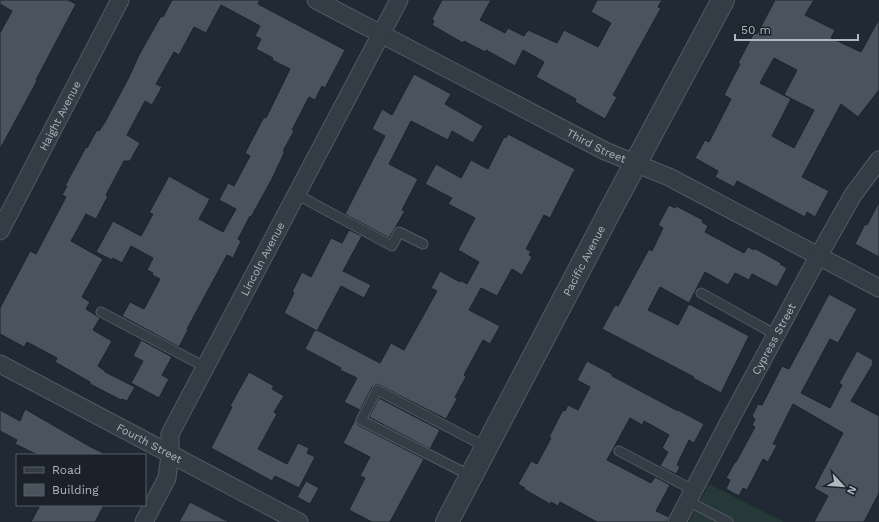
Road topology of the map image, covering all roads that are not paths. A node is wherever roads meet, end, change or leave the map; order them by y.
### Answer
1 (120, 0) edge
2 (316, 0) edge
3 (399, 0) edge
4 (723, 0) edge
5 (381, 35) junction
6 (879, 160) edge
7 (635, 163) junction
8 (296, 194) junction
9 (0, 231) edge
10 (423, 244) dead end
11 (819, 255) junction
12 (879, 288) edge
13 (701, 293) dead end
14 (101, 312) dead end
15 (776, 335) junction
16 (0, 364) edge
17 (205, 367) junction
18 (486, 447) junction
19 (620, 451) dead end
20 (170, 455) junction
21 (471, 476) junction
22 (690, 496) junction
23 (144, 522) edge
24 (299, 522) edge
25 (447, 522) edge
26 (676, 522) edge
27 (728, 522) edge

1 - 9 street, Haight Avenue
2 - 5 street, Third Street
3 - 5 street, Lincoln Avenue
4 - 7 street, Pacific Avenue
5 - 7 street, Third Street
5 - 8 street, Lincoln Avenue
6 - 11 street, Cypress Street
7 - 11 street, Third Street
7 - 18 street, Pacific Avenue
8 - 10 lane
8 - 17 street, Lincoln Avenue
11 - 12 street, Third Street
11 - 15 street, Cypress Street
13 - 15 lane
14 - 17 lane
15 - 22 street, Cypress Street
16 - 20 street, Fourth Street
17 - 20 street, Lincoln Avenue
18 - 21 street, Pacific Avenue
18 - 21 lane
19 - 22 lane
20 - 23 street, Lincoln Avenue
20 - 24 street, Fourth Street
21 - 25 street, Pacific Avenue
22 - 26 street, Cypress Street
22 - 27 lane

